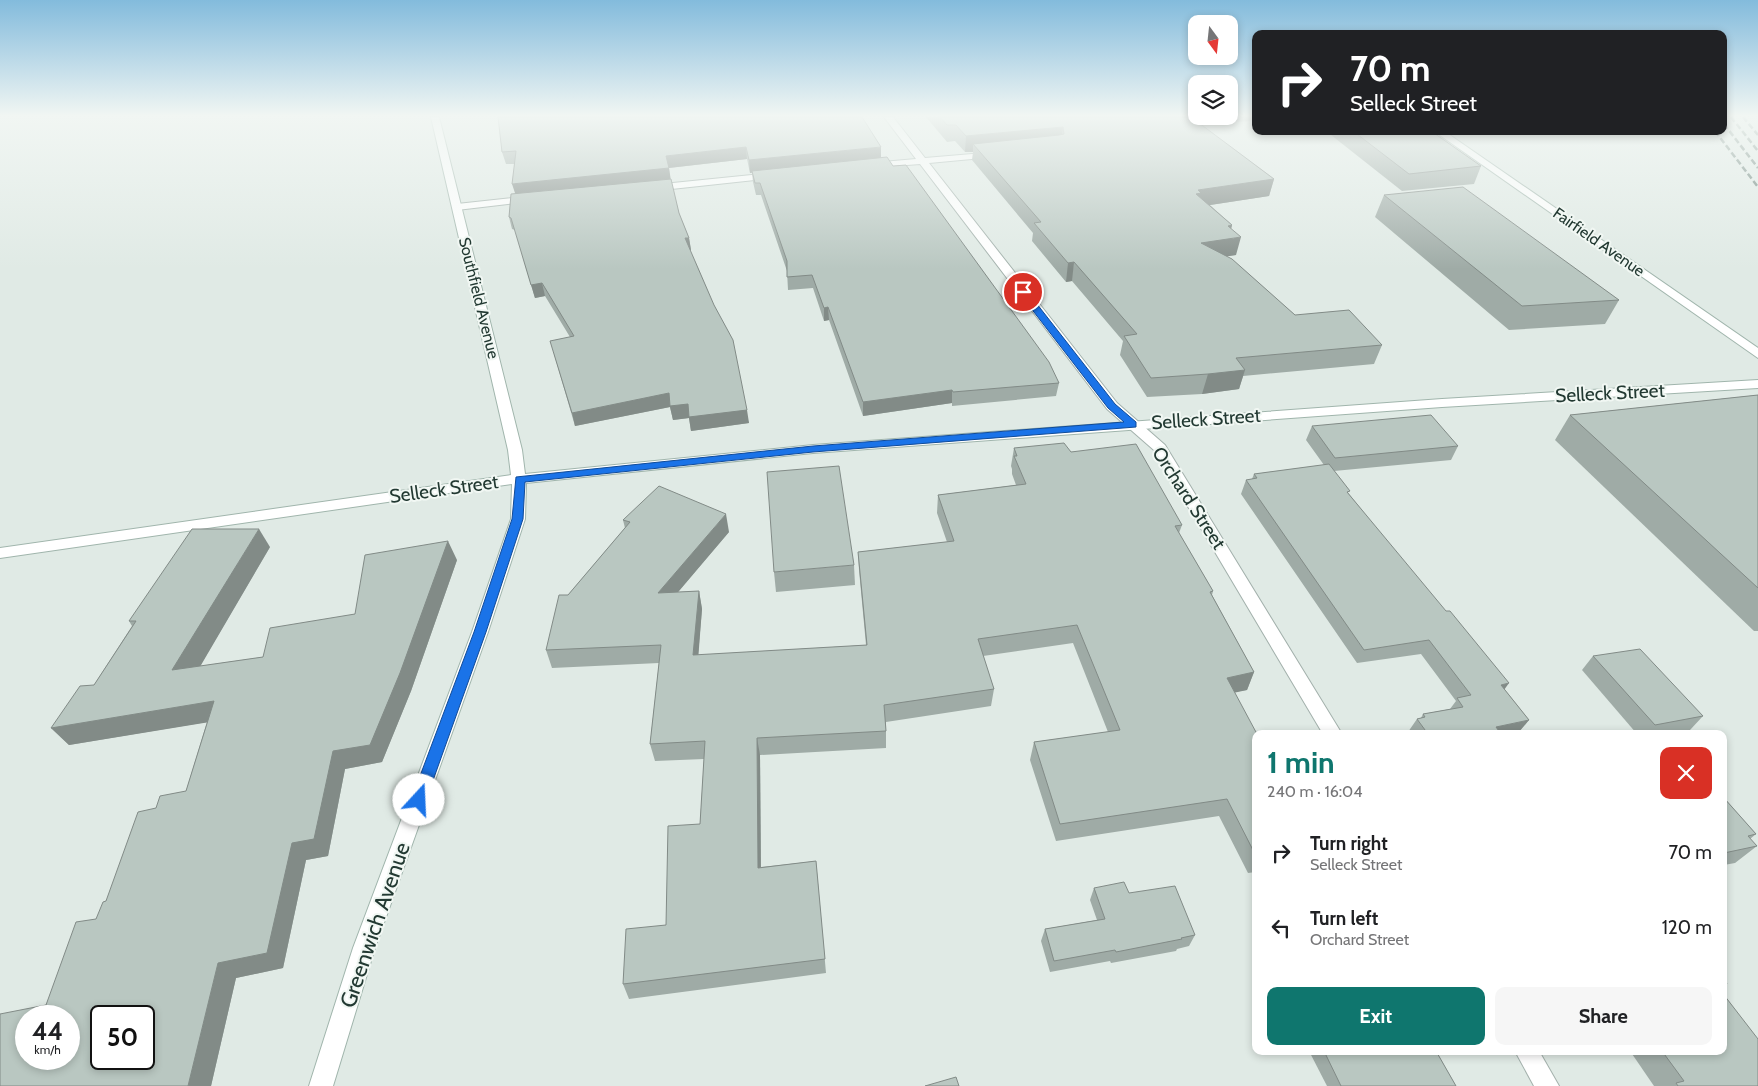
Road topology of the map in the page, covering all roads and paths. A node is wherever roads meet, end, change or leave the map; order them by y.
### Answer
1 (447, 168) edge
2 (927, 168) edge
3 (1491, 168) edge
4 (784, 174) edge
5 (646, 188) edge
6 (539, 198) edge
7 (457, 207) junction
8 (1758, 354) edge
9 (1758, 384) edge
10 (1132, 425) junction
11 (519, 479) junction
12 (0, 553) edge
13 (1331, 730) edge
14 (1528, 1055) edge
15 (321, 1086) edge
16 (1547, 1086) edge

1 - 7 street, Southfield Avenue
2 - 10 street, Orchard Street
3 - 8 street, Fairfield Avenue
4 - 5 street
6 - 7 street
7 - 11 street, Southfield Avenue
9 - 10 street, Selleck Street
10 - 11 street, Selleck Street
10 - 13 street, Orchard Street
11 - 12 street, Selleck Street
11 - 15 street, Greenwich Avenue
14 - 16 street

